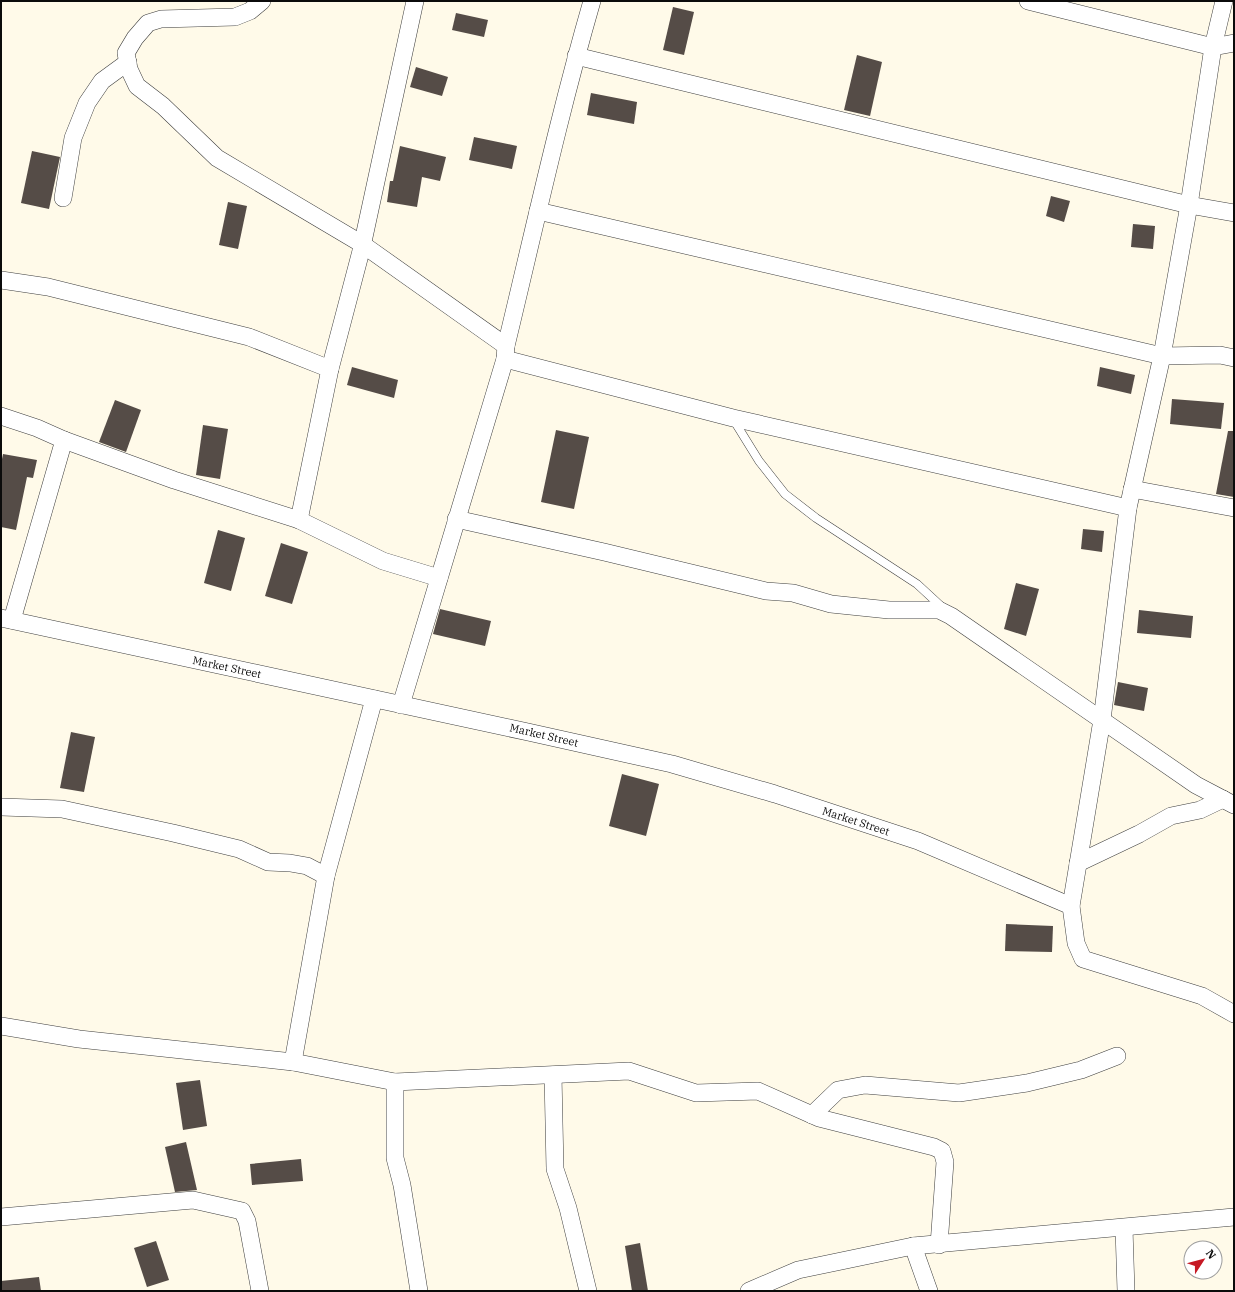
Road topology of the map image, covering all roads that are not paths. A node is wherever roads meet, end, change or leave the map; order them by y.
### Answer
1 (262, 1) edge
2 (416, 1) edge
3 (592, 1) edge
4 (1028, 1) edge
5 (1224, 1) edge
6 (1234, 43) edge
7 (1213, 47) junction
8 (576, 56) junction
9 (128, 62) junction
10 (63, 198) dead end
11 (1189, 205) junction
12 (538, 211) junction
13 (1234, 213) edge
14 (362, 244) junction
15 (1, 280) edge
16 (506, 352) junction
17 (1162, 356) junction
18 (1234, 358) edge
19 (330, 369) junction
20 (1, 416) edge
21 (733, 418) junction
22 (64, 440) junction
23 (1132, 490) junction
24 (1128, 508) junction
25 (1234, 508) edge
26 (456, 519) junction
27 (299, 520) junction
28 (439, 578) junction
29 (951, 616) junction
30 (7, 619) edge
31 (374, 699) junction
32 (401, 705) junction
33 (1102, 720) junction
34 (1228, 802) edge
35 (1, 807) edge
36 (1078, 863) junction
37 (326, 876) junction
38 (1071, 906) junction
39 (1234, 1014) edge
40 (1, 1026) edge
41 (1117, 1056) dead end
42 (293, 1062) junction
43 (553, 1075) junction
44 (394, 1082) junction
45 (812, 1115) junction
46 (1, 1217) edge
47 (1234, 1217) edge
48 (1124, 1228) junction
49 (940, 1244) junction
50 (913, 1246) junction
51 (260, 1291) edge
52 (419, 1291) edge
53 (588, 1291) edge
54 (749, 1291) edge
55 (929, 1291) edge
56 (1126, 1291) edge

1 - 9 street
2 - 14 street
3 - 8 street
4 - 7 street
5 - 7 street
6 - 7 street
7 - 11 street
8 - 11 street
8 - 12 street
9 - 10 street
9 - 14 street
11 - 13 street
11 - 17 street
12 - 16 street
12 - 17 street
14 - 16 street
14 - 19 street
15 - 19 street
16 - 21 street
16 - 26 street
17 - 18 street
17 - 23 street
19 - 27 street
20 - 22 street
21 - 24 street
21 - 29 lane
22 - 27 street
22 - 30 street
23 - 24 street
23 - 25 street
24 - 33 street
26 - 28 street
26 - 29 street
27 - 28 street
28 - 32 street
29 - 33 street
30 - 31 street, Market Street
31 - 32 street, Market Street
31 - 37 street
32 - 38 street, Market Street
33 - 34 street
33 - 36 street
34 - 36 street
35 - 37 street
36 - 38 street
37 - 42 street
38 - 39 street
40 - 42 street
41 - 45 street
42 - 44 street
43 - 44 street
43 - 45 street
43 - 53 street
44 - 52 street
45 - 49 street
46 - 51 street
47 - 48 street
48 - 49 street
48 - 56 street
49 - 50 street
50 - 54 street
50 - 55 street

